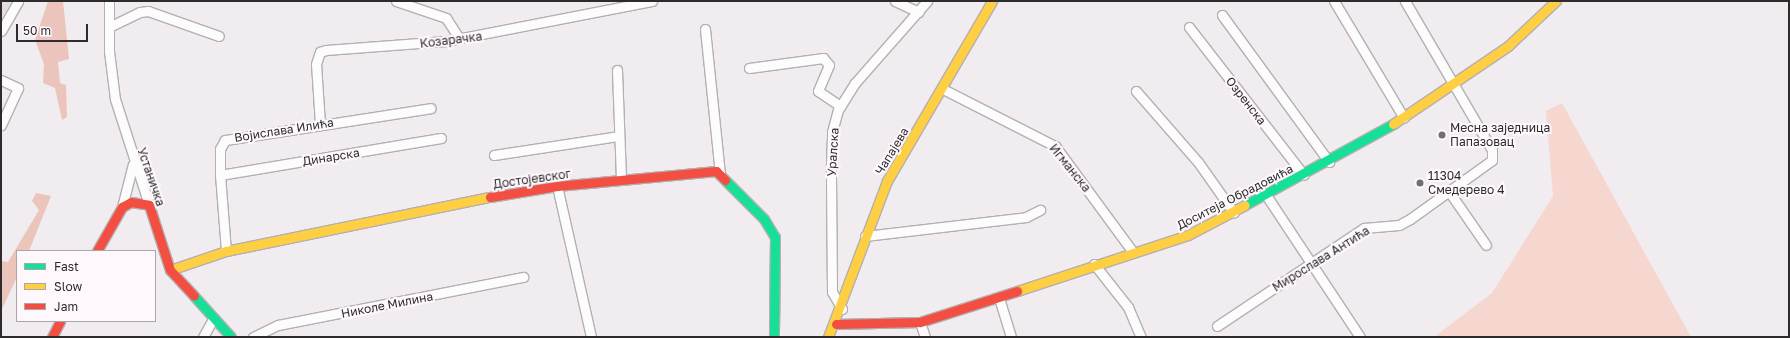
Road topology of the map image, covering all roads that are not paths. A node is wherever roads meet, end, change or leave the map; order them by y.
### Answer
1 (18, 1) edge
2 (109, 1) edge
3 (396, 1) edge
4 (652, 1) edge
5 (895, 1) edge
6 (926, 1) edge
7 (992, 1) edge
8 (1334, 1) edge
9 (1405, 1) edge
10 (1556, 1) edge
11 (919, 12) junction
12 (1222, 14) dead end
13 (109, 27) junction
14 (1189, 27) dead end
15 (705, 29) dead end
16 (1, 31) edge
17 (219, 36) dead end
18 (459, 38) junction
19 (749, 68) dead end
20 (617, 70) dead end
21 (1, 80) edge
22 (1454, 86) junction
23 (943, 89) junction
24 (1136, 91) dead end
25 (840, 106) junction
26 (431, 108) dead end
27 (1404, 118) junction
28 (320, 124) junction
29 (1, 125) edge
30 (618, 136) junction
31 (441, 138) dead end
32 (494, 155) dead end
33 (1329, 162) junction
34 (133, 164) junction
35 (720, 173) junction
36 (220, 175) junction
37 (1304, 175) junction
38 (621, 180) junction
39 (557, 186) junction
40 (1450, 193) junction
41 (1266, 194) junction
42 (149, 205) junction
43 (122, 207) junction
44 (1040, 210) dead end
45 (1234, 213) junction
46 (865, 236) junction
47 (1486, 245) dead end
48 (98, 250) edge
49 (226, 251) junction
50 (1133, 252) junction
51 (1311, 263) junction
52 (1094, 264) junction
53 (170, 270) junction
54 (523, 277) dead end
55 (999, 298) junction
56 (842, 309) junction
57 (212, 319) junction
58 (60, 322) edge
59 (920, 322) junction
60 (836, 324) junction
61 (1217, 326) dead end
62 (52, 337) edge
63 (203, 337) edge
64 (231, 337) edge
65 (253, 337) edge
66 (592, 337) edge
67 (774, 337) edge
68 (828, 337) edge
69 (925, 337) edge
70 (1011, 337) edge
71 (1141, 337) edge
72 (1360, 337) edge

1 - 16 street
2 - 13 street, Устаничка
3 - 18 street
4 - 18 street, Козарачка
5 - 11 street
6 - 11 street, Уралска
7 - 23 street, Чапајева
8 - 27 street
9 - 22 street
10 - 22 street, Доситеја Обрадовића
11 - 25 street, Уралска
12 - 33 street
13 - 17 street
13 - 34 street, Устаничка
14 - 37 street, Озренска
15 - 35 street
18 - 28 street, Козарачка
19 - 25 street
20 - 30 street
21 - 29 street
22 - 27 street, Доситеја Обрадовића
22 - 40 street, Мирослава Антића
23 - 46 street, Чапајева
23 - 50 street, Игманска
24 - 45 street
25 - 56 street, Уралска
26 - 28 street, Војислава Илића
27 - 33 street, Доситеја Обрадовића
28 - 36 street, Војислава Илића
30 - 32 street
30 - 38 street
31 - 36 street, Динарска
33 - 37 street, Доситеја Обрадовића
34 - 42 street, Устаничка
34 - 43 street
35 - 38 street, Достојевског
35 - 67 street
36 - 49 street, Војислава Илића
37 - 41 street, Доситеја Обрадовића
38 - 39 street, Достојевског
39 - 49 street, Достојевског
39 - 66 street
40 - 47 street
40 - 51 street, Мирослава Антића
41 - 45 street, Доситеја Обрадовића
41 - 51 street
42 - 43 street
42 - 53 street, Устаничка
43 - 48 street
44 - 46 street
45 - 50 street, Доситеја Обрадовића
46 - 56 street, Чапајева
49 - 53 street, Достојевског
50 - 52 street, Доситеја Обрадовића
51 - 61 street, Мирослава Антића
51 - 72 street
52 - 55 street, Доситеја Обрадовића
52 - 71 street
53 - 57 street, Устаничка
54 - 65 street, Николе Милина
55 - 59 street, Доситеја Обрадовића
55 - 70 street
56 - 60 street, Чапајева
57 - 63 street
57 - 64 street, Устаничка
58 - 62 street
59 - 60 street, Доситеја Обрадовића
59 - 69 street
60 - 68 street

